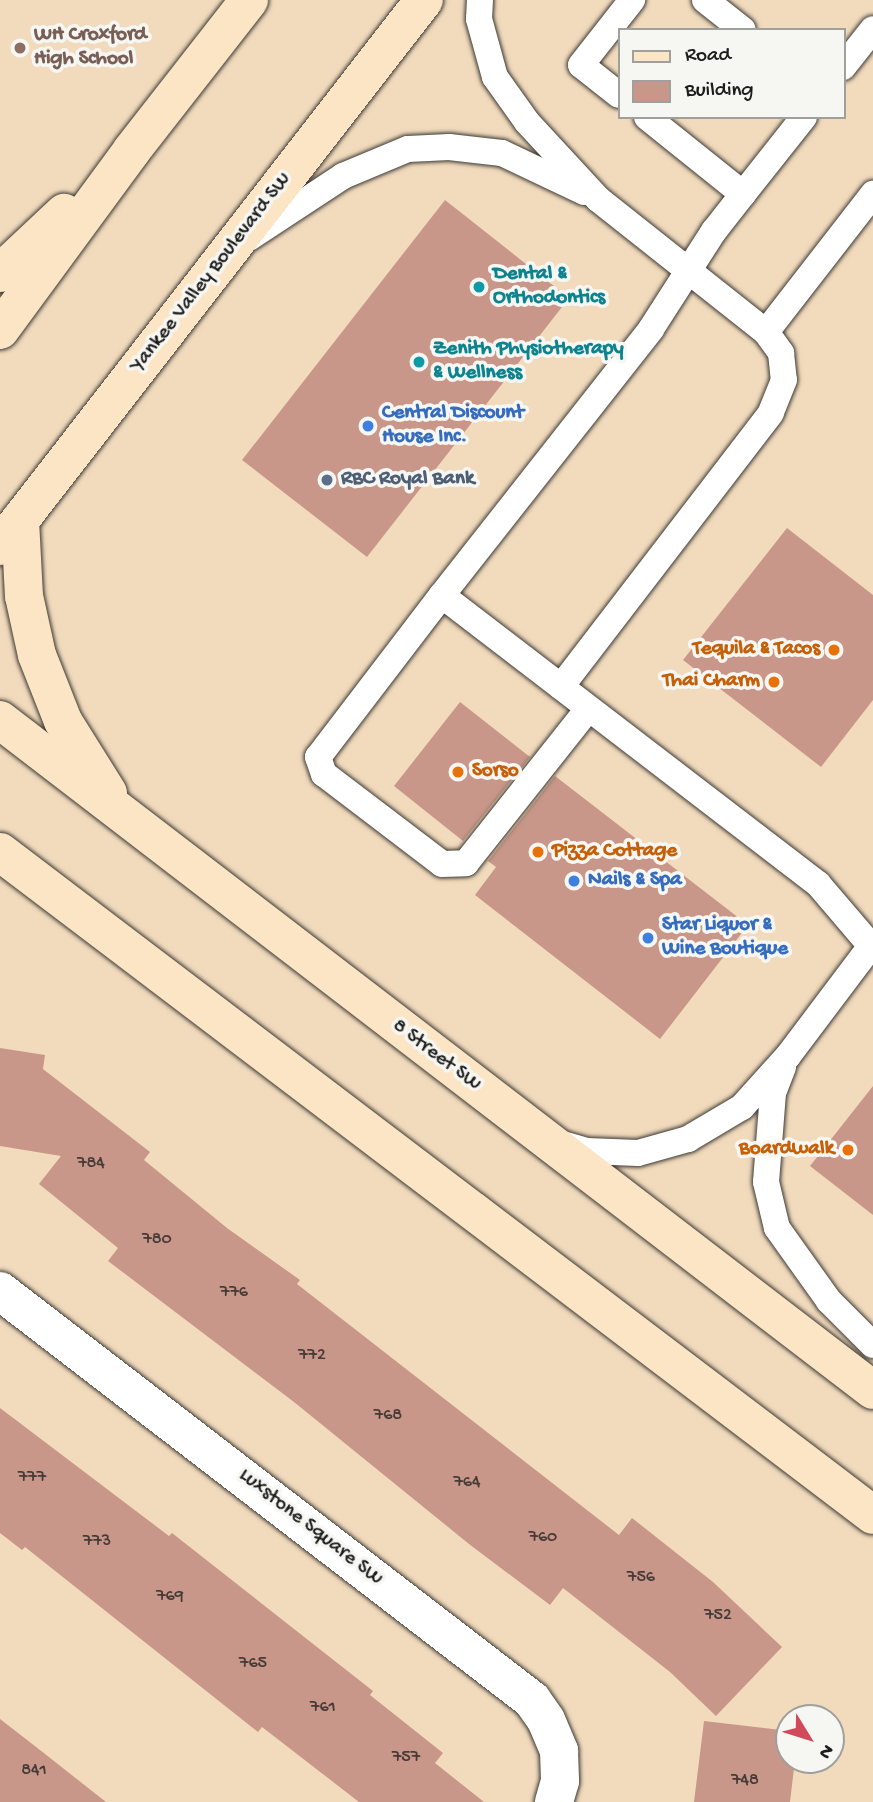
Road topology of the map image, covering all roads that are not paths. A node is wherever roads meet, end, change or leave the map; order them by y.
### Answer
1 (249, 0) edge
2 (424, 0) edge
3 (480, 0) edge
4 (632, 0) edge
5 (705, 0) edge
6 (740, 28) edge
7 (873, 29) edge
8 (845, 64) edge
9 (618, 94) edge
10 (650, 119) edge
11 (802, 119) edge
12 (132, 150) junction
13 (744, 194) junction
14 (873, 194) edge
15 (598, 199) junction
16 (230, 250) junction
17 (689, 270) junction
18 (0, 273) edge
19 (0, 330) edge
20 (765, 332) junction
21 (10, 533) edge
22 (442, 596) junction
23 (561, 687) junction
24 (588, 709) junction
25 (0, 720) edge
26 (122, 816) junction
27 (9, 863) edge
28 (872, 947) edge
29 (788, 1056) junction
30 (544, 1139) junction
31 (0, 1291) edge
32 (873, 1345) edge
33 (873, 1390) edge
34 (873, 1515) edge
35 (554, 1802) edge

1 - 12 main road
2 - 16 main road, Yankee Valley Boulevard SW
3 - 15 lane
4 - 9 lane
5 - 6 lane
7 - 8 lane
10 - 13 lane
11 - 13 lane
12 - 18 main road
12 - 19 main road
13 - 17 lane
14 - 20 lane
15 - 16 lane
15 - 17 lane
16 - 21 main road, Yankee Valley Boulevard SW
17 - 20 lane
17 - 22 lane
20 - 23 lane
21 - 26 main road
22 - 23 lane
22 - 24 lane
23 - 24 lane
24 - 28 lane
25 - 26 main road, 8 Street SW
26 - 30 main road, 8 Street SW
27 - 34 main road
28 - 29 lane
29 - 30 lane
29 - 32 lane
30 - 33 main road, 8 Street SW
31 - 35 street, Luxstone Square SW

